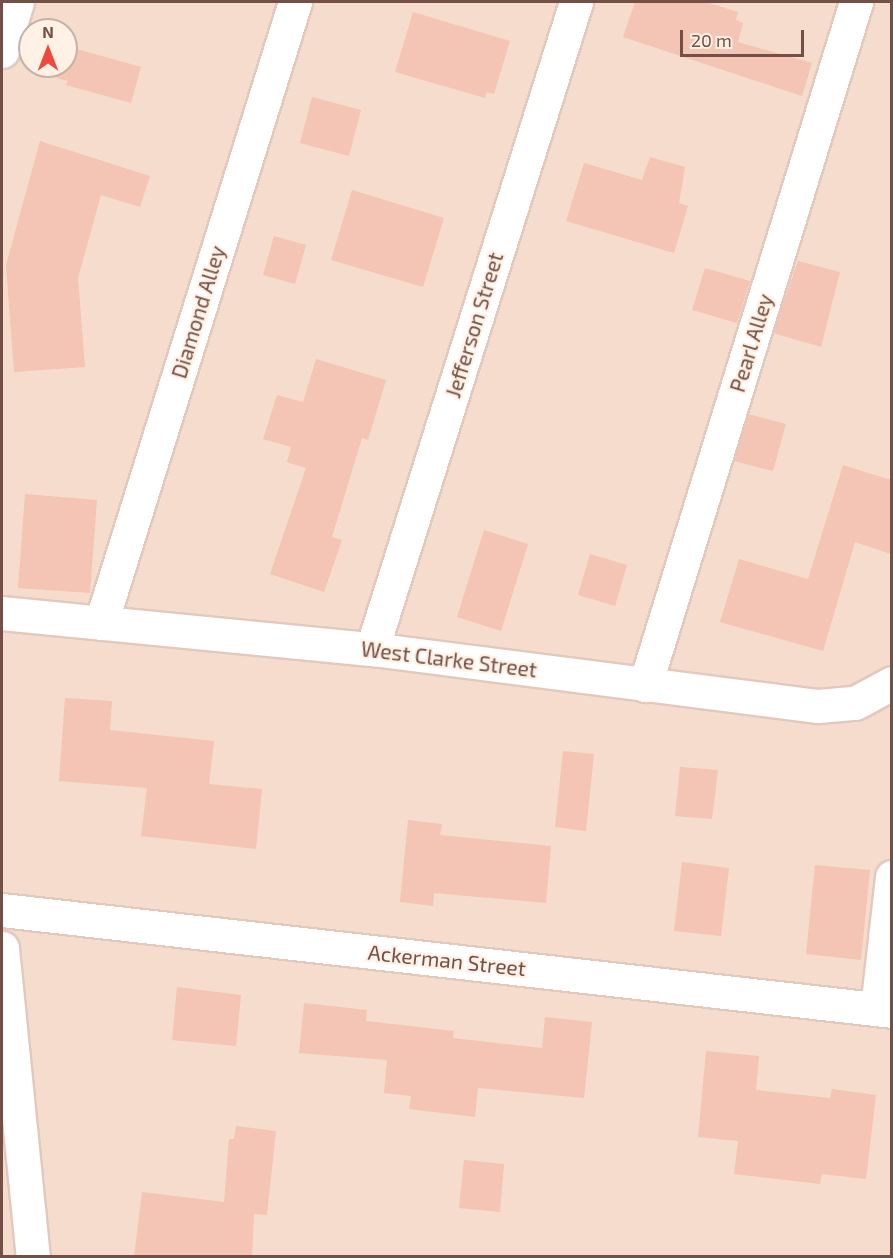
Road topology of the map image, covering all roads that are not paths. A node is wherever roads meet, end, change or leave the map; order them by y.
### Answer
1 (17, 2) edge
2 (295, 2) edge
3 (576, 2) edge
4 (856, 2) edge
5 (2, 51) edge
6 (2, 614) edge
7 (102, 623) junction
8 (372, 649) junction
9 (891, 683) edge
10 (645, 685) junction
11 (891, 877) edge
12 (2, 910) edge
13 (2, 948) edge
14 (884, 1010) edge
15 (33, 1257) edge

1 - 5 street
2 - 7 street, Diamond Alley
3 - 8 street, Jefferson Street
4 - 10 street, Pearl Alley
6 - 7 street, West Clarke Street
7 - 8 street, West Clarke Street
8 - 10 street, West Clarke Street
9 - 10 street, West Clarke Street
11 - 14 street
12 - 14 street, Ackerman Street
13 - 15 street

